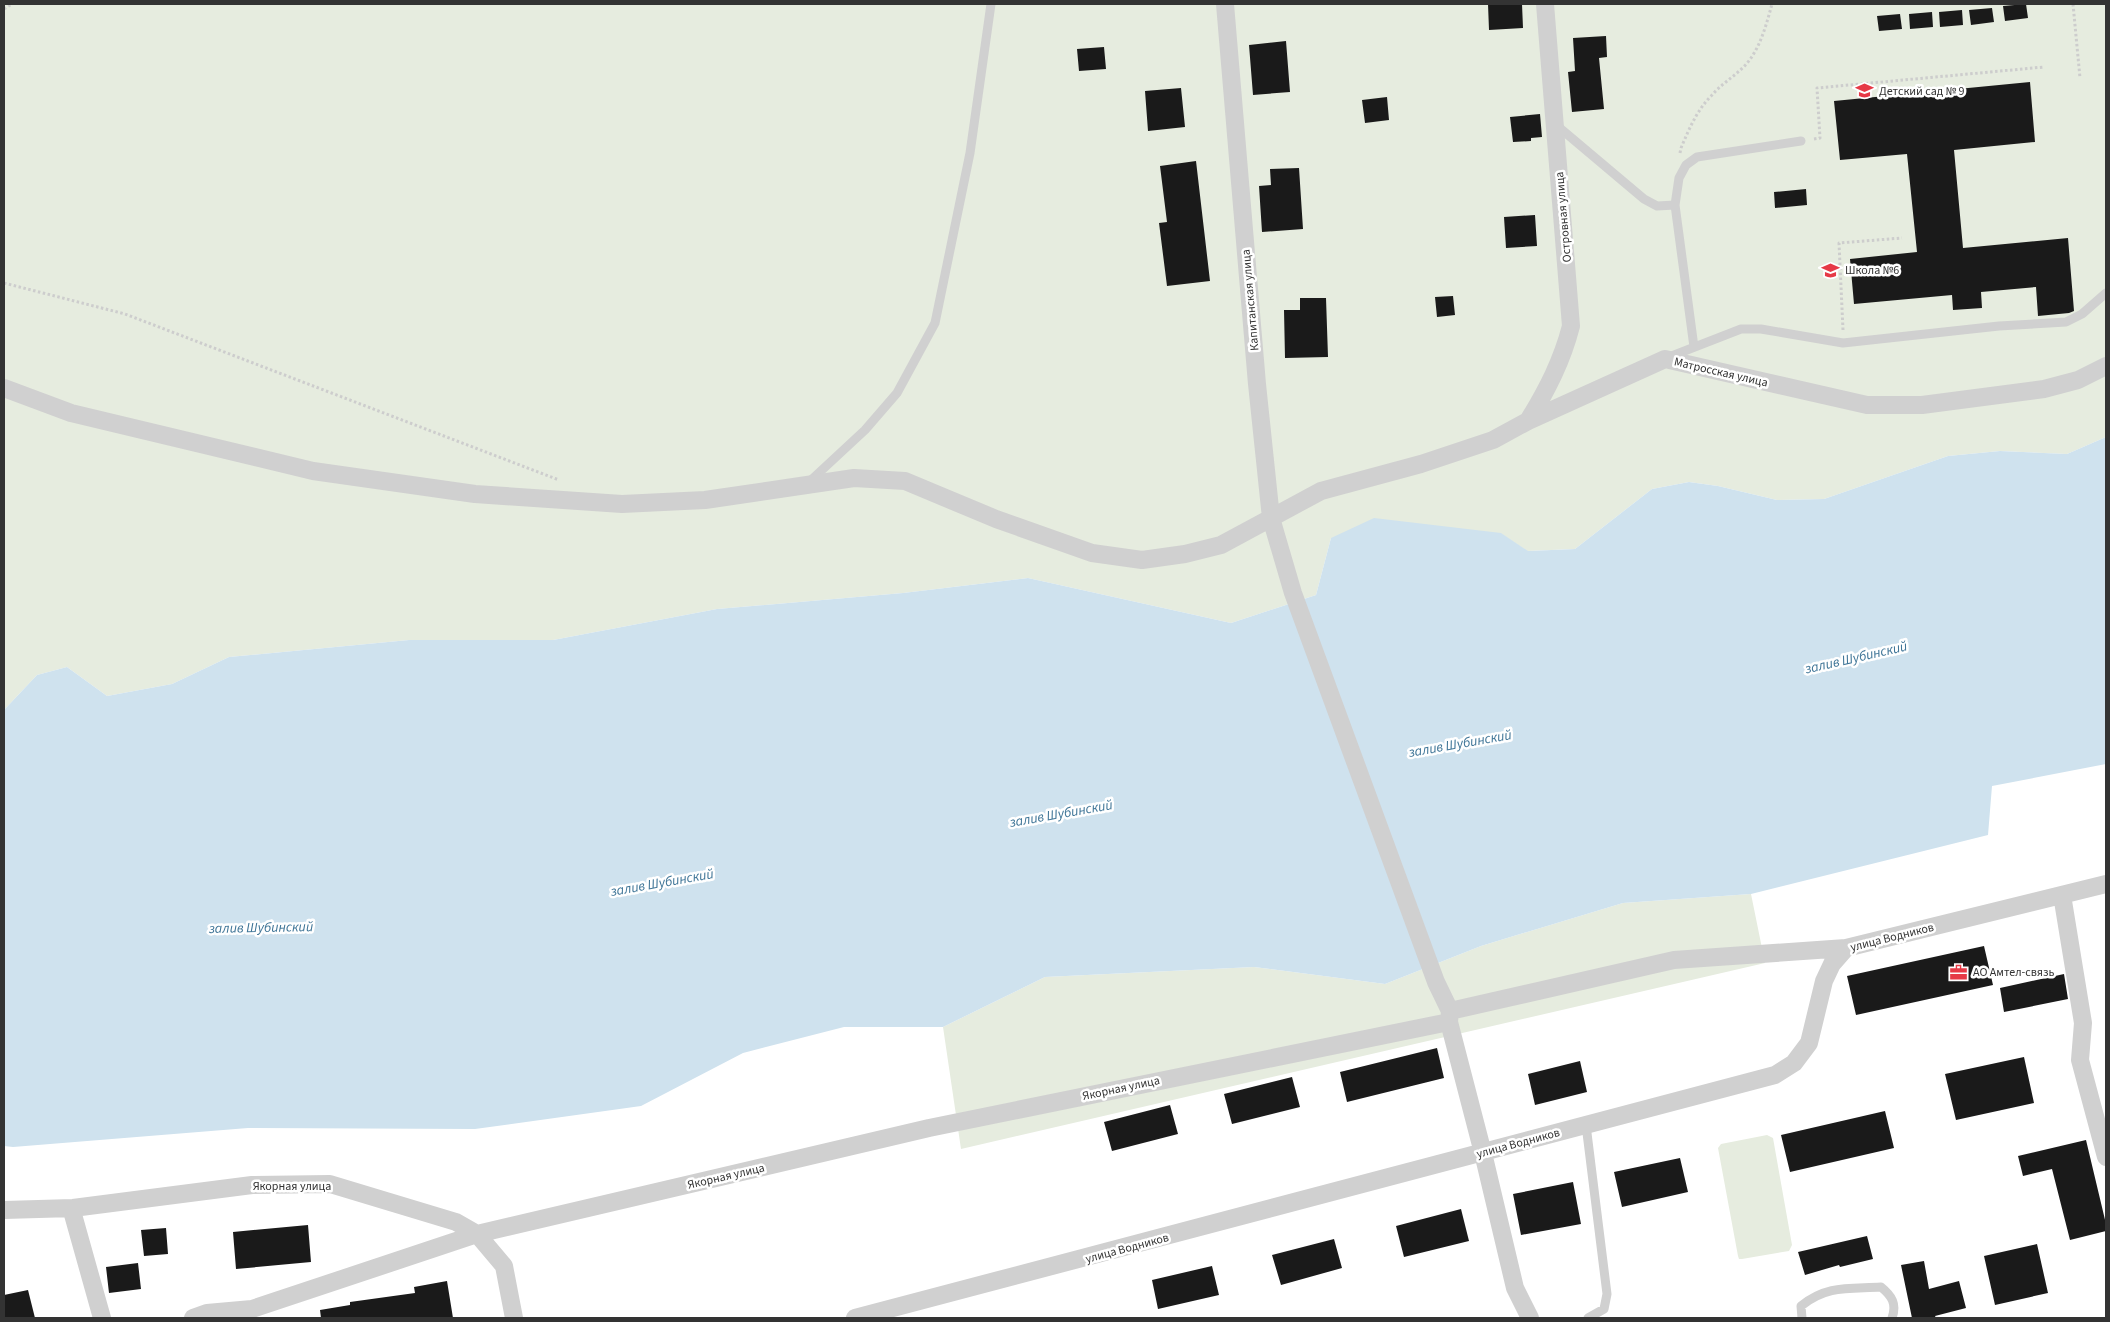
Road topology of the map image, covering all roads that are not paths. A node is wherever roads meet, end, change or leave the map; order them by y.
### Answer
1 (991, 4) edge
2 (1225, 4) edge
3 (1544, 4) edge
4 (1555, 124) junction
5 (1802, 141) road end
6 (1675, 205) junction
7 (2106, 293) edge
8 (1694, 347) junction
9 (1665, 359) junction
10 (2106, 366) edge
11 (4, 388) edge
12 (1528, 421) junction
13 (807, 484) junction
14 (1271, 518) junction
15 (2106, 884) edge
16 (2062, 895) junction
17 (1846, 948) junction
18 (1449, 1016) junction
19 (1586, 1125) junction
20 (1483, 1153) junction
21 (2106, 1157) edge
22 (73, 1208) junction
23 (4, 1210) edge
24 (477, 1234) junction
25 (102, 1318) edge
26 (193, 1318) edge
27 (514, 1318) edge
28 (855, 1318) edge
29 (1530, 1318) edge
30 (1588, 1318) edge
31 (1802, 1318) edge
32 (1892, 1318) edge

1 - 13 lane
2 - 14 street, Капитанская улица
3 - 4 street, Островная улица
4 - 6 lane
4 - 12 street, Островная улица
5 - 6 lane
6 - 8 lane
7 - 8 lane
8 - 9 lane
9 - 10 street, Матросская улица
9 - 12 street, Матросская улица
11 - 13 street, Матросская улица
12 - 14 street, Матросская улица
13 - 14 street, Матросская улица
14 - 18 street, Капитанская улица
15 - 16 street, улица Водников
16 - 17 street, улица Водников
16 - 21 street
17 - 18 street, Якорная улица
17 - 19 street, улица Водников
18 - 20 street, Капитанская улица
18 - 24 street, Якорная улица
19 - 20 street, улица Водников
19 - 30 lane
20 - 28 street, улица Водников
20 - 29 street, Капитанская улица
22 - 23 street, Якорная улица
22 - 24 street, Якорная улица
22 - 25 street
24 - 26 street
24 - 27 street
31 - 32 lane

